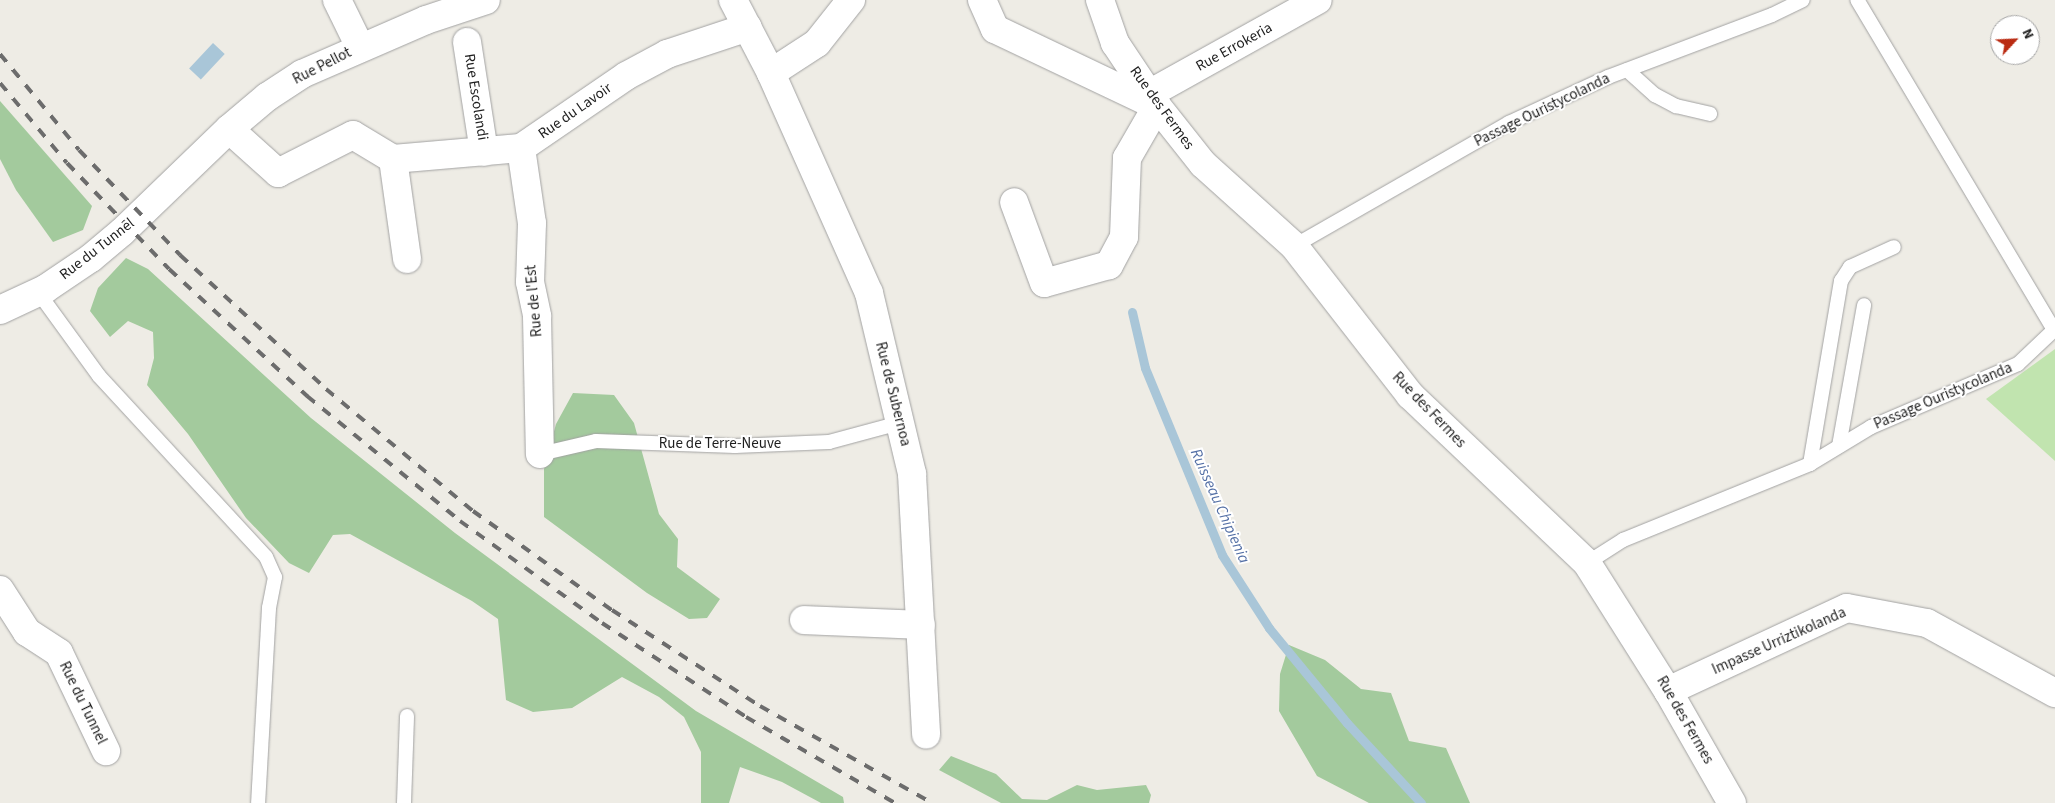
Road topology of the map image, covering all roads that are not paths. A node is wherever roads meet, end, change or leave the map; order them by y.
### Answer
1 (337, 0) edge
2 (733, 0) edge
3 (851, 0) edge
4 (982, 0) edge
5 (1100, 0) edge
6 (1318, 0) edge
7 (1803, 0) edge
8 (1857, 0) edge
9 (468, 3) edge
10 (748, 28) junction
11 (467, 42) dead end
12 (360, 47) junction
13 (1627, 70) junction
14 (771, 74) junction
15 (1153, 100) junction
16 (1710, 114) dead end
17 (229, 129) junction
18 (520, 148) junction
19 (484, 152) junction
20 (393, 159) junction
21 (182, 172) joint
22 (1014, 202) dead end
23 (1294, 246) junction
24 (1894, 246) dead end
25 (407, 259) dead end
26 (38, 292) junction
27 (1864, 305) dead end
28 (0, 310) edge
29 (900, 423) junction
30 (1839, 446) junction
31 (540, 454) joint
32 (1810, 464) junction
33 (1587, 563) junction
34 (0, 590) edge
35 (804, 620) dead end
36 (921, 626) junction
37 (1668, 691) junction
38 (2055, 693) edge
39 (407, 716) dead end
40 (926, 736) dead end
41 (106, 751) dead end
42 (258, 803) edge
43 (404, 803) edge
44 (1732, 803) edge

1 - 12 street
2 - 10 street, Rue de Subernoa
3 - 14 street
4 - 15 street
5 - 15 street, Rue des Fermes
6 - 15 street, Rue Errokeria
7 - 13 lane, Passage Ouristycolanda
8 - 30 lane, Passage Ouristycolanda
9 - 12 street, Rue Pellot
10 - 14 street, Rue de Subernoa
10 - 18 street, Rue du Lavoir
11 - 19 street, Rue Escolandi
12 - 17 street, Rue Pellot
13 - 16 lane
13 - 23 lane, Passage Ouristycolanda
14 - 29 street, Rue de Subernoa
15 - 22 street
15 - 23 street, Rue des Fermes
17 - 20 street
17 - 21 street, Rue Pellot
18 - 19 street, Rue du Lavoir
18 - 31 street, Rue de l'Est
19 - 20 street, Rue du Lavoir
20 - 25 street
21 - 26 street, Rue du Tunnel
23 - 33 street, Rue des Fermes
24 - 32 lane
26 - 28 street, Rue du Tunnel
26 - 42 lane
27 - 30 lane
29 - 31 lane, Rue de Terre-Neuve
29 - 36 street, Rue de Subernoa
30 - 32 lane, Passage Ouristycolanda
32 - 33 lane, Passage Ouristycolanda
33 - 37 street, Rue des Fermes
34 - 41 street, Rue du Tunnel
35 - 36 street
36 - 40 street, Rue de Subernoa
37 - 38 street, Impasse Urriztikolanda
37 - 44 street, Rue des Fermes
39 - 43 lane

